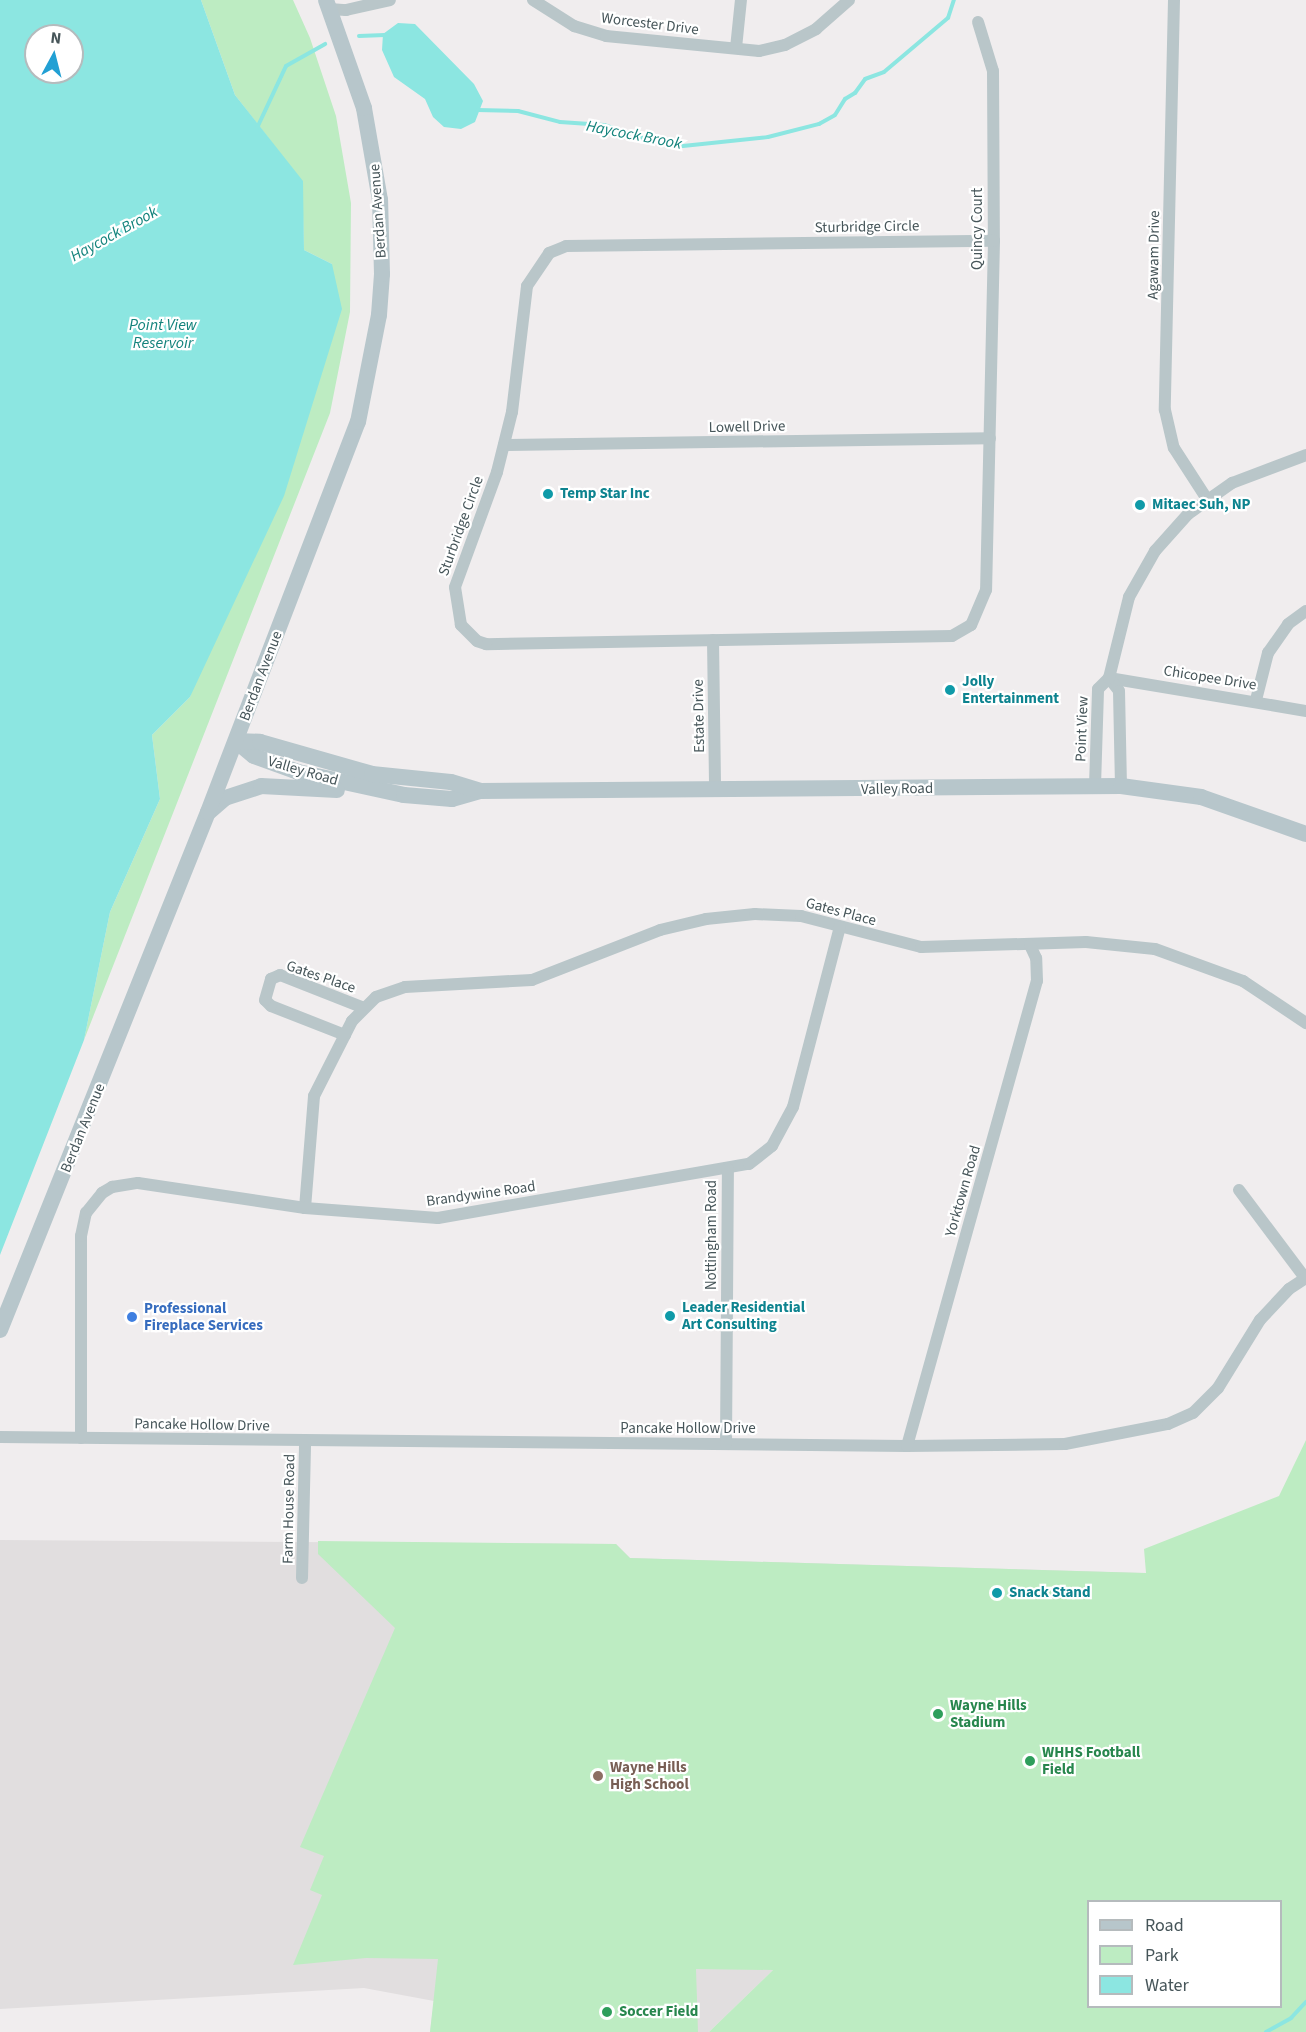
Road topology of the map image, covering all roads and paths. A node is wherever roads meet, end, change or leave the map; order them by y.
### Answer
1 (390, 0) edge
2 (533, 0) edge
3 (741, 0) edge
4 (849, 0) edge
5 (1174, 0) edge
6 (331, 3) edge
7 (978, 22) dead end
8 (736, 48) junction
9 (994, 241) junction
10 (990, 438) junction
11 (504, 445) junction
12 (1306, 455) edge
13 (1207, 499) junction
14 (1306, 611) edge
15 (713, 640) junction
16 (1109, 678) junction
17 (1256, 700) junction
18 (1306, 711) edge
19 (236, 741) junction
20 (1095, 786) junction
21 (1121, 786) junction
22 (480, 791) junction
23 (715, 791) junction
24 (388, 794) junction
25 (208, 812) junction
26 (1306, 834) edge
27 (840, 927) junction
28 (1030, 945) junction
29 (364, 1008) junction
30 (1306, 1023) edge
31 (345, 1035) junction
32 (728, 1169) junction
33 (1239, 1190) dead end
34 (304, 1208) junction
35 (1306, 1278) edge
36 (0, 1330) edge
37 (0, 1437) edge
38 (81, 1438) junction
39 (305, 1441) junction
40 (726, 1444) junction
41 (907, 1446) junction
42 (302, 1578) dead end

1 - 6 street
2 - 8 street, Worcester Drive
3 - 8 street
4 - 8 street, Worcester Drive
5 - 13 street, Agawam Drive
6 - 19 main road, Berdan Avenue
7 - 9 street, Quincy Court
9 - 10 street, Quincy Court
9 - 11 street, Sturbridge Circle
10 - 11 street, Lowell Drive
10 - 15 street, Sturbridge Circle
11 - 15 street, Sturbridge Circle
12 - 13 street, Point View
13 - 16 street, Point View
14 - 17 street
15 - 23 street, Estate Drive
16 - 17 street, Chicopee Drive
16 - 20 street, Point View
16 - 21 street
17 - 18 street, Chicopee Drive
19 - 22 main road, Valley Road
19 - 24 main road, Valley Road
19 - 25 main road, Berdan Avenue
20 - 21 main road, Valley Road
20 - 23 main road, Valley Road
21 - 26 main road, Valley Road
22 - 23 main road, Valley Road
22 - 24 main road, Valley Road
24 - 25 main road
25 - 36 main road, Berdan Avenue
27 - 28 street, Gates Place
27 - 29 street, Gates Place
27 - 32 street, Brandywine Road
28 - 30 street, Gates Place
28 - 41 street, Yorktown Road
29 - 31 street, Gates Place
29 - 31 street, Gates Place
31 - 34 street, Gates Place
32 - 34 street, Brandywine Road
32 - 40 street, Nottingham Road
33 - 35 street
34 - 38 street, Brandywine Road
35 - 41 street, Pancake Hollow Drive
37 - 38 street, Pancake Hollow Drive
38 - 39 street, Pancake Hollow Drive
39 - 40 street, Pancake Hollow Drive
39 - 42 street, Farm House Road
40 - 41 street, Pancake Hollow Drive

